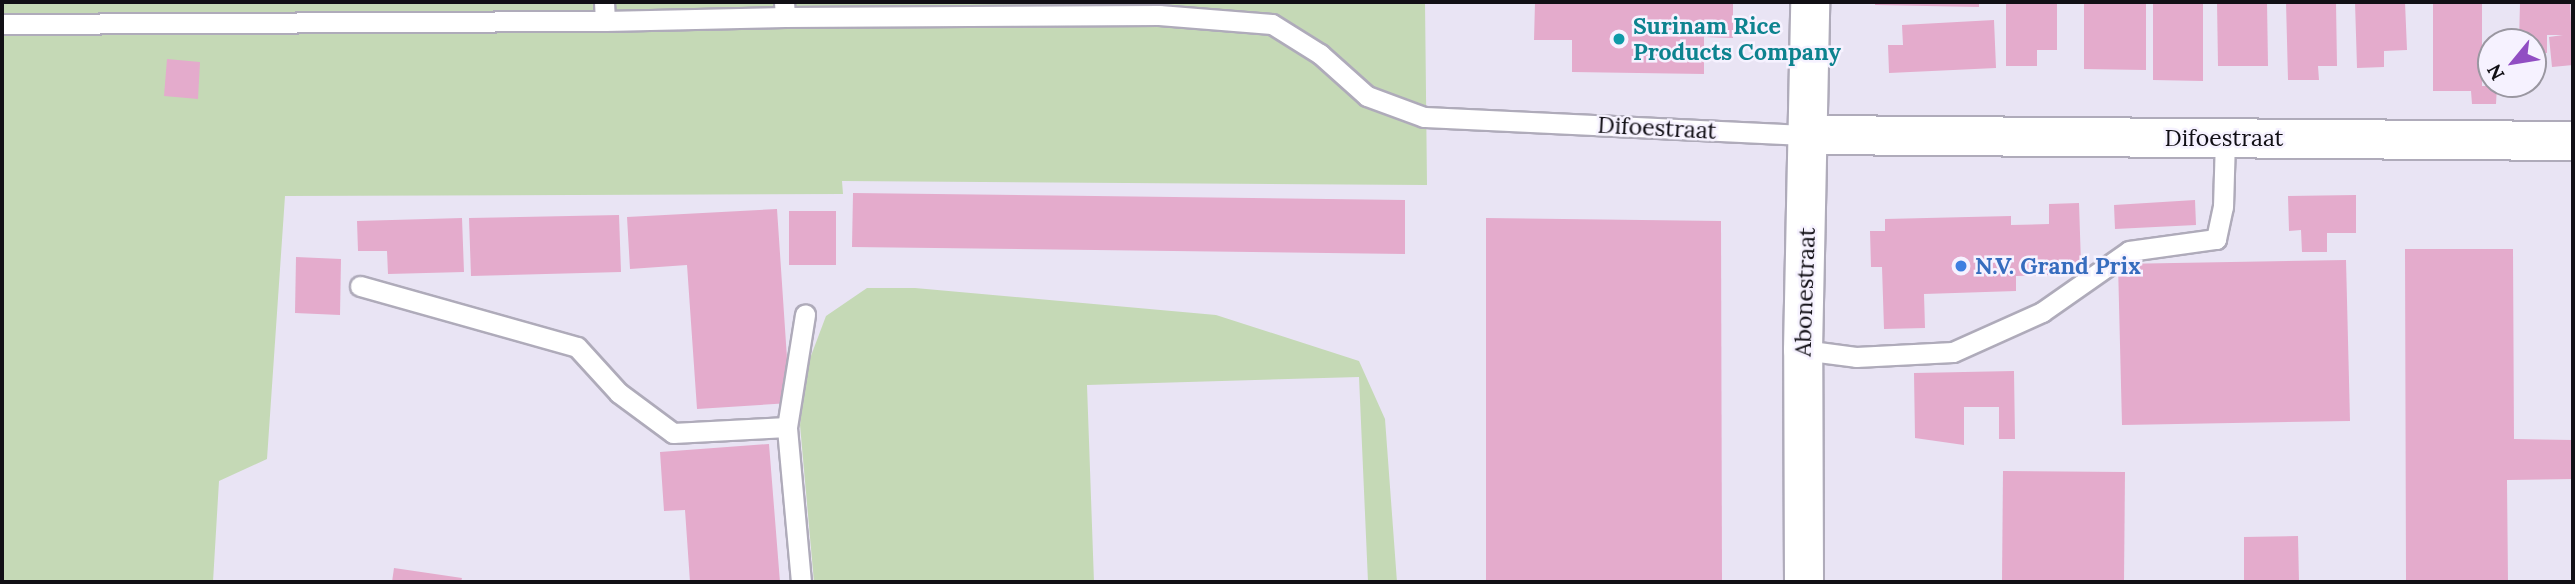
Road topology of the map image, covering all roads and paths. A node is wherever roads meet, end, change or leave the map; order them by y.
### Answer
1 (1811, 2) edge
2 (784, 9) edge
3 (605, 12) edge
4 (2, 24) edge
5 (1811, 135) junction
6 (2225, 138) junction
7 (2573, 141) edge
8 (360, 286) dead end
9 (805, 314) dead end
10 (1803, 350) junction
11 (787, 427) junction
12 (801, 582) edge
13 (1804, 582) edge

1 - 5 street, Abonestraat
2 - 3 lane, Difoestraat
2 - 5 lane, Difoestraat
3 - 4 lane, Difoestraat
5 - 6 street, Difoestraat
5 - 10 street, Abonestraat
6 - 7 street, Difoestraat
6 - 10 lane
8 - 11 lane
9 - 11 lane
10 - 13 street, Abonestraat
11 - 12 lane

